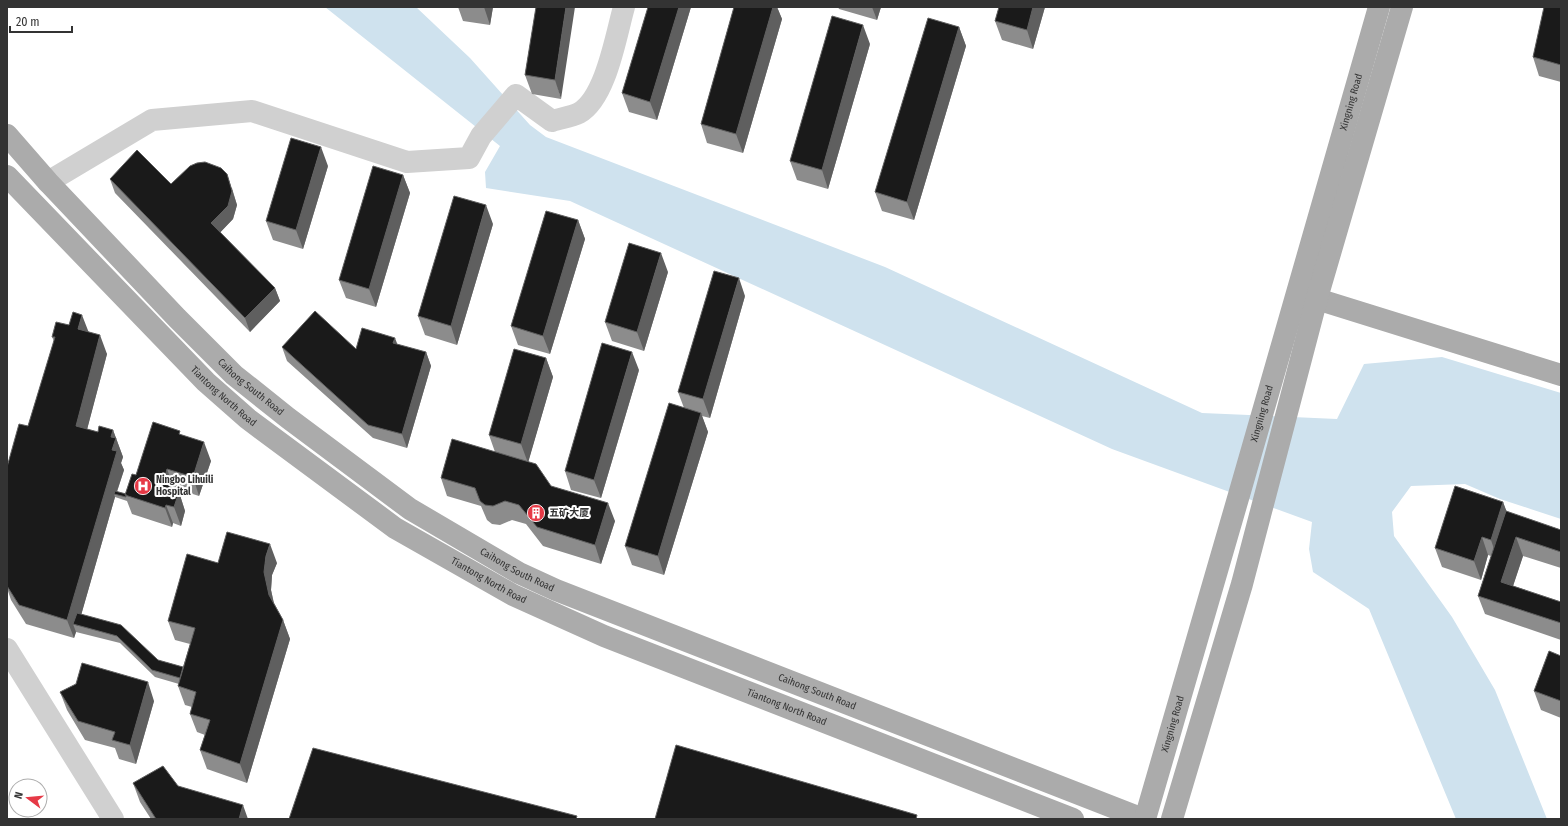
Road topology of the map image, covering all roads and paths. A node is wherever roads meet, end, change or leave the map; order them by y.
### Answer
1 (624, 7) edge
2 (1379, 7) edge
3 (1402, 7) edge
4 (7, 135) edge
5 (7, 176) edge
6 (48, 182) junction
7 (1295, 292) junction
8 (1317, 298) junction
9 (1561, 374) edge
10 (7, 649) edge
11 (113, 819) edge
12 (1074, 819) edge
13 (1144, 819) edge
14 (1172, 819) edge

1 - 6 street
2 - 7 main road, Xingning Road
3 - 8 main road
4 - 6 main road, Caihong South Road
5 - 12 main road, Tiantong North Road
6 - 13 main road, Caihong South Road
7 - 8 main road
7 - 13 main road, Xingning Road
8 - 9 main road
8 - 14 main road
10 - 11 street

